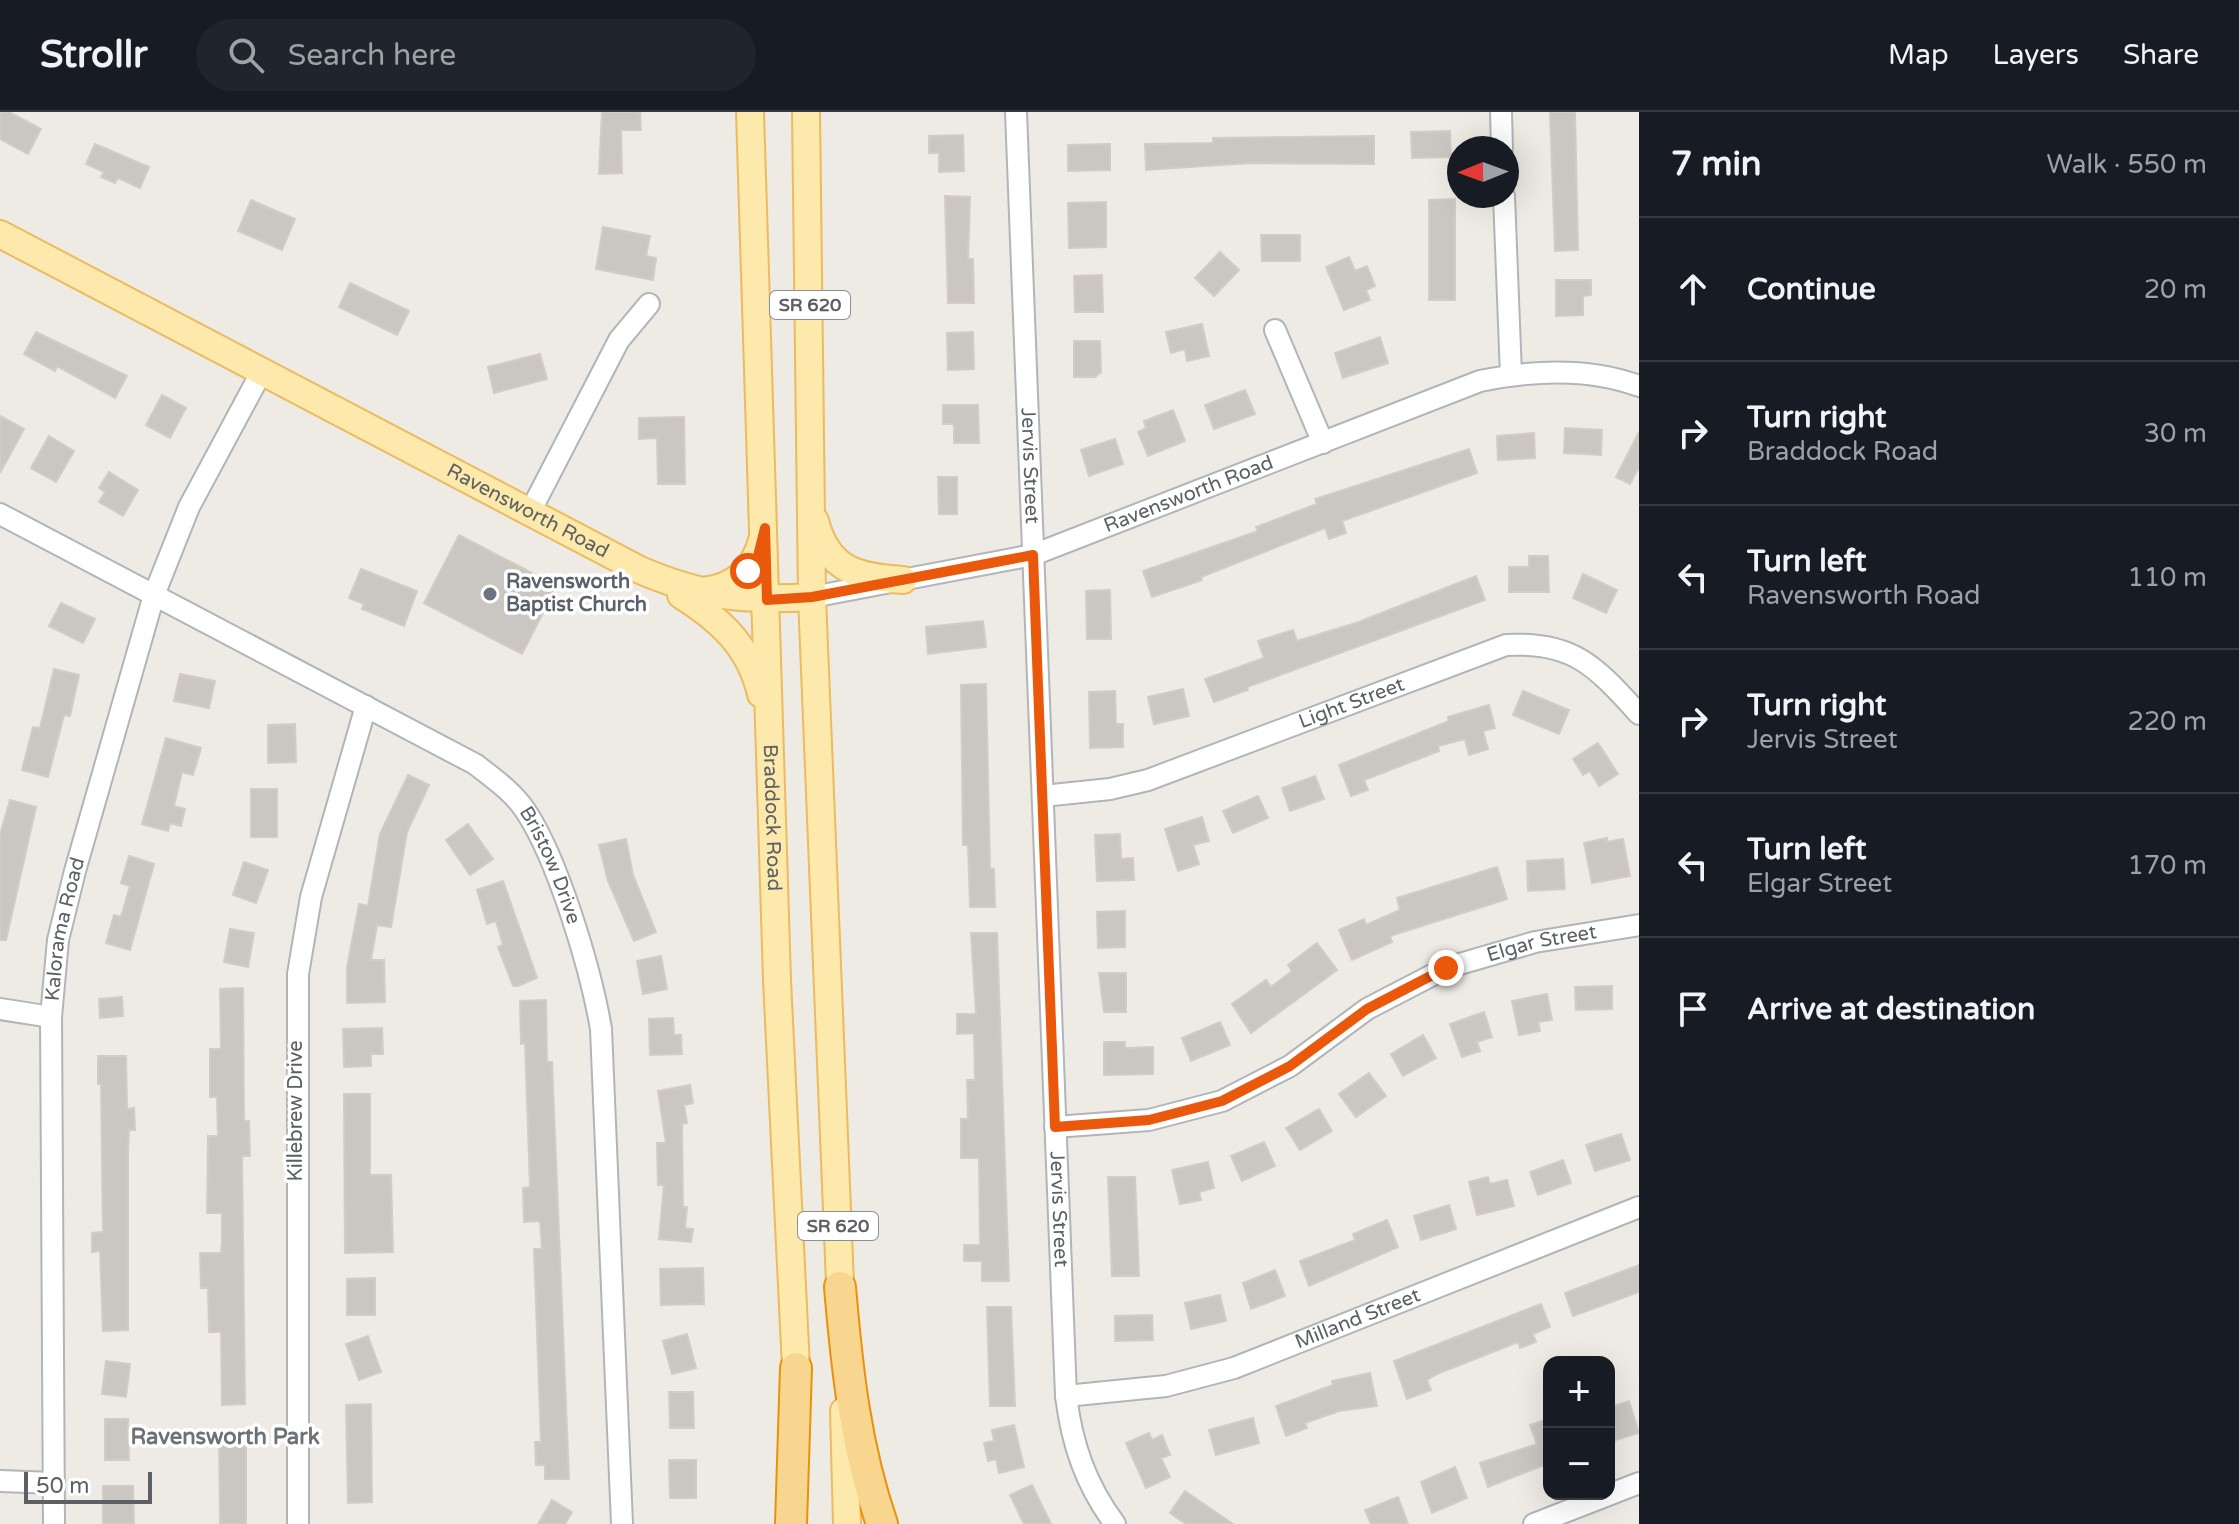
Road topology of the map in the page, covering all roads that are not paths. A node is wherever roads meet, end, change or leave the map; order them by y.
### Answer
1 (750, 112) edge
2 (806, 112) edge
3 (1016, 112) edge
4 (1501, 112) edge
5 (1502, 136) edge
6 (1504, 208) edge
7 (0, 234) edge
8 (649, 304) dead end
9 (1275, 330) dead end
10 (262, 371) junction
11 (1511, 375) junction
12 (1639, 386) edge
13 (1323, 443) junction
14 (809, 498) junction
15 (530, 512) junction
16 (0, 514) edge
17 (765, 528) junction
18 (1033, 555) junction
19 (640, 570) junction
20 (903, 580) junction
21 (697, 592) junction
22 (154, 595) junction
23 (812, 597) junction
24 (767, 600) junction
25 (366, 706) junction
26 (1639, 714) edge
27 (771, 772) junction
28 (1043, 796) junction
29 (1639, 925) edge
30 (0, 1009) edge
31 (51, 1017) junction
32 (1055, 1127) junction
33 (1639, 1207) edge
34 (840, 1287) junction
35 (796, 1368) junction
36 (1066, 1396) junction
37 (0, 1481) edge
38 (54, 1483) junction
39 (1639, 1483) edge
40 (54, 1524) edge
41 (298, 1524) edge
42 (622, 1524) edge
43 (791, 1524) edge
44 (797, 1524) edge
45 (847, 1524) edge
46 (882, 1524) edge
47 (1115, 1524) edge
48 (1534, 1524) edge

1 - 17 main road, Braddock Road / SR 620
2 - 14 main road, SR 620
3 - 18 street, Jervis Street
4 - 5 street
6 - 11 street
7 - 10 main road, Ravensworth Road
8 - 15 street
9 - 13 street
10 - 15 main road, Ravensworth Road
10 - 22 street, Kalorama Road
11 - 12 street, Ravensworth Road
11 - 13 street, Ravensworth Road
13 - 18 street, Ravensworth Road
14 - 20 main road
14 - 23 main road, SR 620
15 - 19 main road, Ravensworth Road
16 - 22 street, Bristow Drive
17 - 21 main road
17 - 24 main road, Braddock Road / SR 620
18 - 20 street, Ravensworth Road
18 - 28 street, Jervis Street
19 - 21 main road, Ravensworth Road
19 - 27 main road
20 - 23 street, Ravensworth Road
21 - 24 main road, Ravensworth Road
22 - 25 street, Bristow Drive
22 - 31 street, Kalorama Road
23 - 24 main road, Ravensworth Road
23 - 34 main road, SR 620
24 - 27 main road, Braddock Road / SR 620
25 - 41 street, Killebrew Drive
25 - 42 street, Bristow Drive
26 - 28 street, Light Street
27 - 35 main road, Braddock Road / SR 620
28 - 32 street, Jervis Street
29 - 32 street, Elgar Street
30 - 31 street
31 - 38 street, Kalorama Road
32 - 36 street, Jervis Street
33 - 36 street, Milland Street
34 - 45 main road, SR 620
34 - 46 highway
35 - 43 highway
35 - 44 main road, Braddock Road / SR 620
36 - 47 street
37 - 38 street
38 - 40 street, Kalorama Road
39 - 48 street

